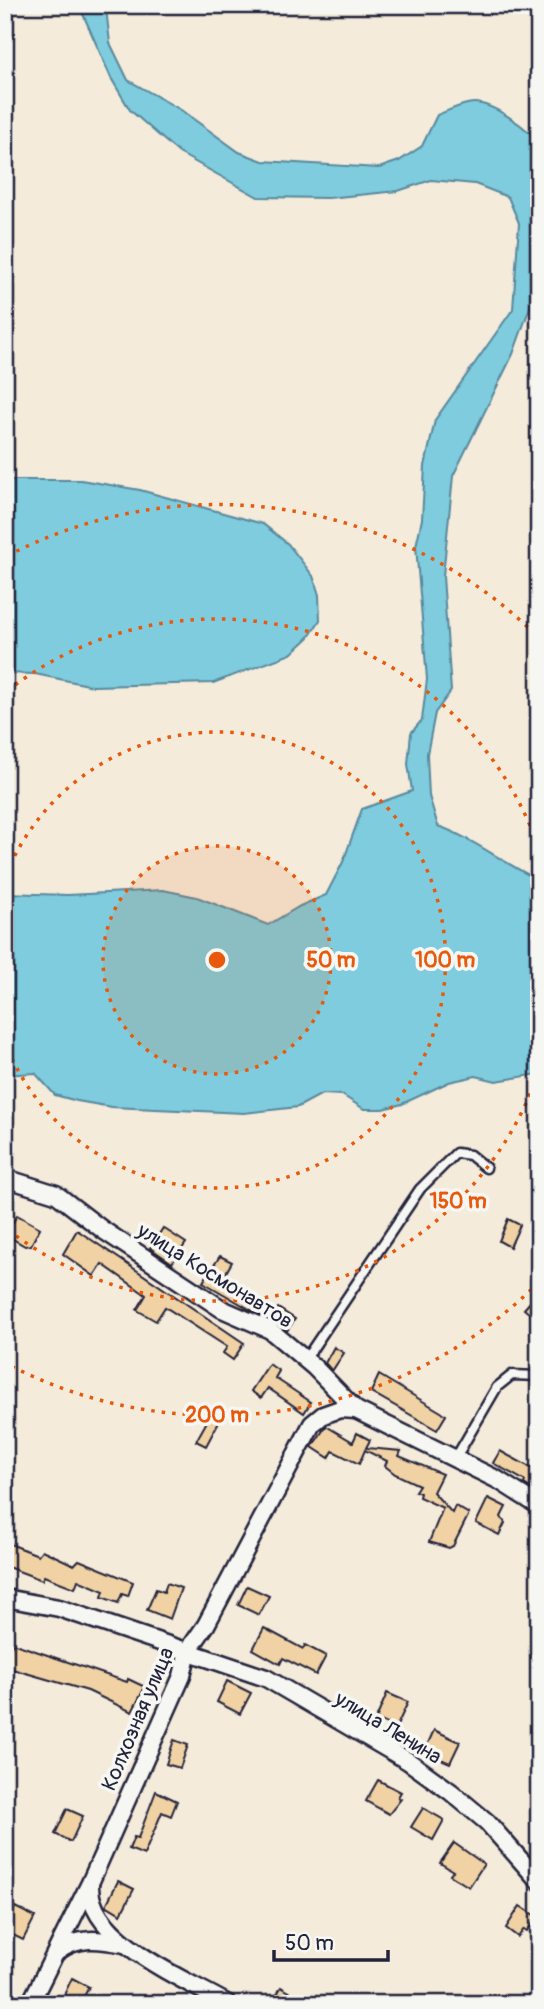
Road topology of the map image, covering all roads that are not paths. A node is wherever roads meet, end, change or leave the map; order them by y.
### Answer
1 (486, 1168) dead end
2 (5, 1178) edge
3 (305, 1360) junction
4 (539, 1377) edge
5 (356, 1410) junction
6 (455, 1459) junction
7 (539, 1506) edge
8 (5, 1598) edge
9 (188, 1651) junction
10 (539, 1881) edge
11 (90, 1883) junction
12 (124, 1944) junction
13 (57, 1952) junction
14 (30, 2004) edge
15 (228, 2004) edge

1 - 3 lane
2 - 3 street, улица Космонавтов
3 - 5 street, улица Космонавтов
4 - 6 lane
5 - 6 street, улица Космонавтов
5 - 9 street, Колхозная улица
6 - 7 street, улица Космонавтов
8 - 9 street, улица Ленина
9 - 10 street, улица Ленина
9 - 11 street, Колхозная улица
11 - 12 street
11 - 13 street, Колхозная улица
12 - 13 street
12 - 15 street
13 - 14 street, Колхозная улица

